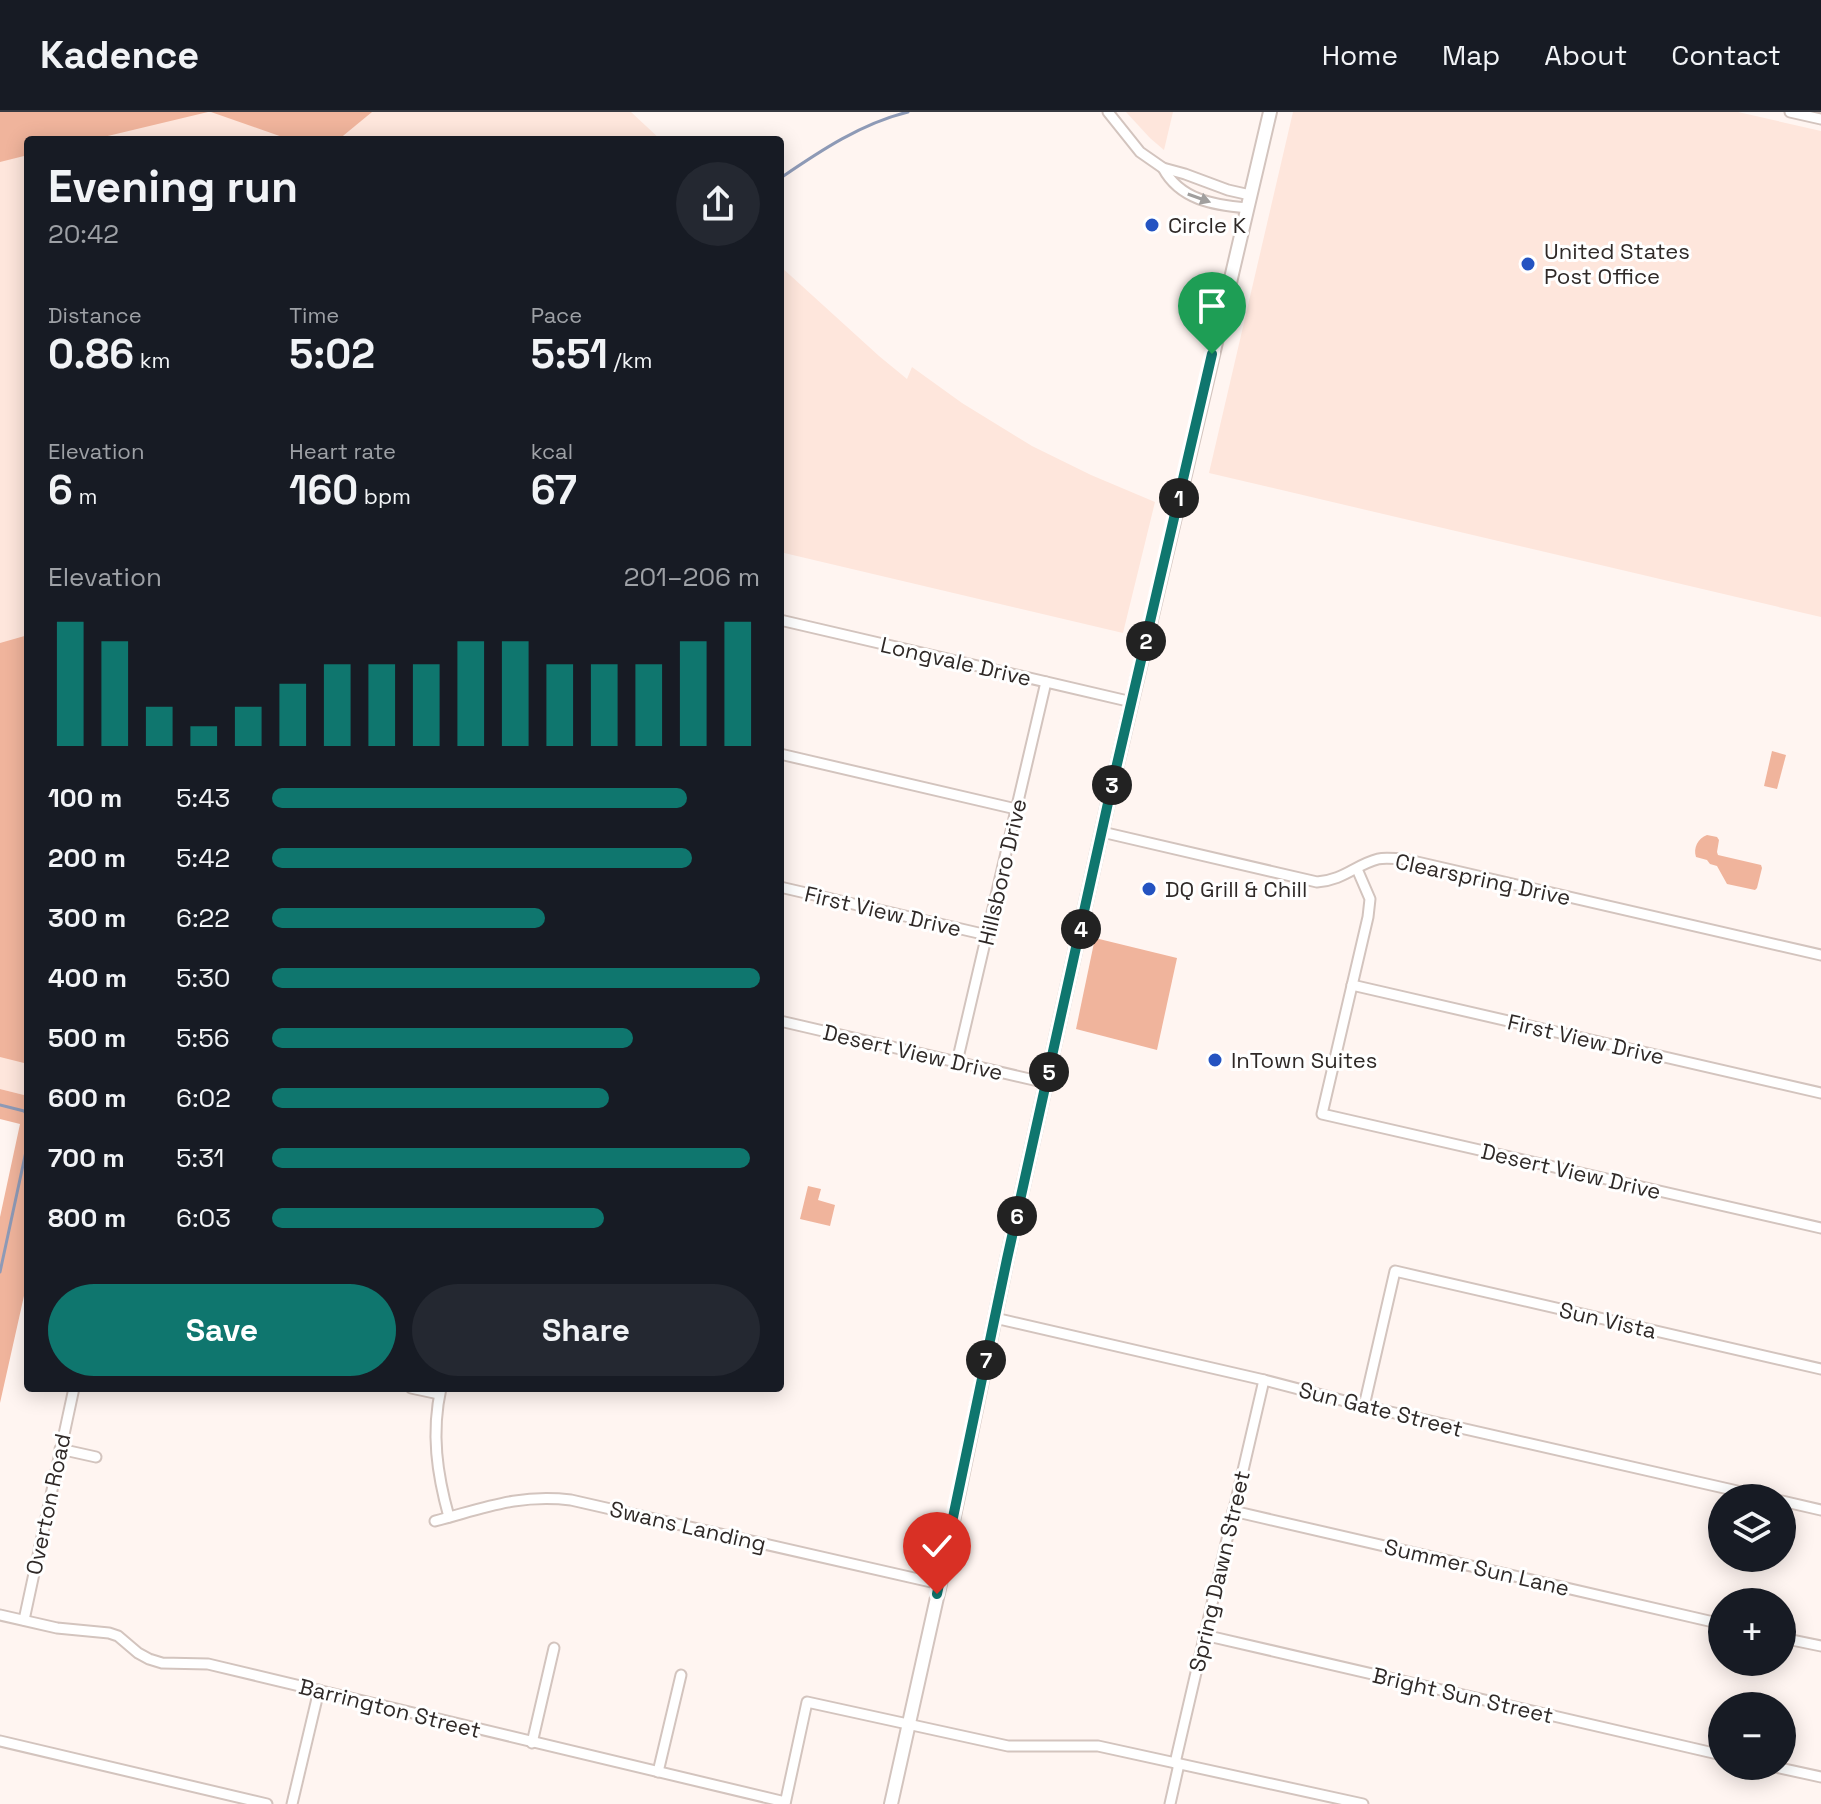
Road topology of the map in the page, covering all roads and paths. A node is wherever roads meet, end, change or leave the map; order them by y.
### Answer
1 (1108, 112) edge
2 (1270, 112) edge
3 (1790, 112) edge
4 (1821, 119) edge
5 (1163, 168) junction
6 (1248, 201) junction
7 (784, 621) edge
8 (1046, 682) junction
9 (1132, 702) junction
10 (784, 755) edge
11 (1016, 809) junction
12 (1102, 832) junction
13 (1357, 869) junction
14 (784, 888) edge
15 (987, 935) junction
16 (1821, 955) edge
17 (1352, 985) junction
18 (784, 1022) edge
19 (957, 1062) junction
20 (1047, 1083) junction
21 (1821, 1093) edge
22 (1821, 1228) edge
23 (995, 1318) junction
24 (1821, 1369) edge
25 (1264, 1380) junction
26 (73, 1392) edge
27 (440, 1392) edge
28 (1364, 1406) junction
29 (60, 1449) junction
30 (96, 1457) dead end
31 (1708, 1484) edge
32 (1796, 1504) edge
33 (1821, 1510) edge
34 (1233, 1511) junction
35 (449, 1517) junction
36 (435, 1521) dead end
37 (940, 1584) junction
38 (0, 1615) edge
39 (24, 1620) junction
40 (1708, 1621) edge
41 (1204, 1635) junction
42 (1796, 1641) edge
43 (1821, 1646) edge
44 (554, 1648) dead end
45 (681, 1675) dead end
46 (319, 1690) junction
47 (908, 1723) junction
48 (0, 1741) edge
49 (532, 1743) junction
50 (1708, 1752) edge
51 (1177, 1764) junction
52 (658, 1772) junction
53 (1796, 1772) edge
54 (1821, 1777) edge
55 (1312, 1793) junction
56 (785, 1803) edge
57 (267, 1804) edge
58 (292, 1804) edge
59 (891, 1804) edge
60 (1170, 1804) edge
61 (1309, 1804) edge
62 (1363, 1804) edge

1 - 5 street
2 - 6 main road
3 - 4 street
5 - 6 street
5 -> 6 street
6 - 9 main road
7 - 8 street, Longvale Drive
8 - 9 street, Longvale Drive
8 - 11 street, Hillsboro Drive
9 - 12 main road
10 - 11 street
11 - 15 street, Hillsboro Drive
12 - 13 street, Clearspring Drive
12 - 20 main road
13 - 16 street, Clearspring Drive
13 - 17 street
14 - 15 street, First View Drive
15 - 19 street, Hillsboro Drive
17 - 21 street, First View Drive
17 - 22 street, Desert View Drive
18 - 19 street, Desert View Drive
19 - 20 street, Desert View Drive
20 - 23 main road
23 - 25 street, Sun Gate Street
23 - 37 main road
24 - 28 street, Sun Vista
25 - 28 street, Sun Gate Street
25 - 34 street, Spring Dawn Street
26 - 29 street, Overton Road
27 - 35 street
28 - 31 street, Sun Gate Street
29 - 30 street
29 - 39 street, Overton Road
32 - 33 street
34 - 40 street, Summer Sun Lane
34 - 41 street, Spring Dawn Street
35 - 36 street, Swans Landing
35 - 37 street, Swans Landing
37 - 47 main road
38 - 39 street, Barrington Street
39 - 46 street, Barrington Street
41 - 50 street, Bright Sun Street
41 - 51 street, Spring Dawn Street
42 - 43 street
44 - 49 street
45 - 52 street
46 - 49 street, Barrington Street
46 - 58 street
47 - 51 street
47 - 56 street
47 - 59 main road
48 - 57 street
49 - 52 street, Barrington Street
51 - 55 street
51 - 60 street, Spring Dawn Street
52 - 56 street, Barrington Street
53 - 54 street
55 - 61 street
55 - 62 street

